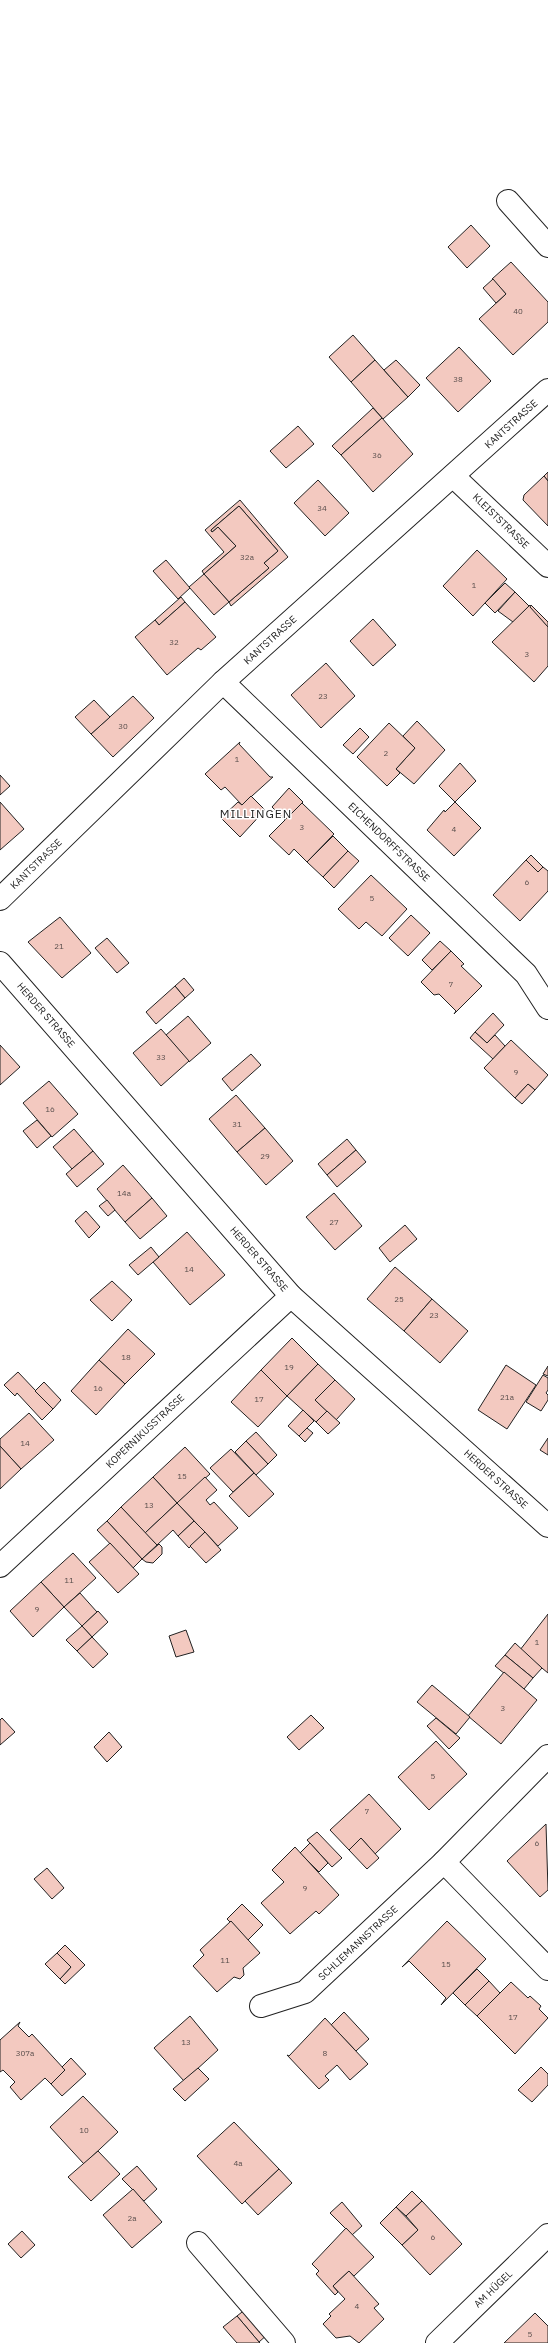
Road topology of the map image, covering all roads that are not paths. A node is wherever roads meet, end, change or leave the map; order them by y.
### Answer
1 (508, 201) dead end
2 (548, 246) edge
3 (548, 390) edge
4 (453, 476) junction
5 (548, 566) edge
6 (223, 682) junction
7 (0, 899) edge
8 (0, 963) edge
9 (548, 1008) edge
10 (291, 1296) junction
11 (548, 1526) edge
12 (0, 1566) edge
13 (548, 1756) edge
14 (444, 1862) junction
15 (548, 1969) edge
16 (261, 2006) dead end
17 (548, 2235) edge
18 (198, 2244) dead end
19 (284, 2343) edge
20 (437, 2343) edge

1 - 2 street
3 - 4 street, KANTSTRASSE
4 - 5 street, KLEISTSTRASSE
4 - 6 street, KANTSTRASSE
6 - 7 street, KANTSTRASSE
6 - 9 street, EICHENDORFFSTRASSE
8 - 10 street, HERDER STRASSE
10 - 11 street, HERDER STRASSE
10 - 12 street, KOPERNIKUSSTRASSE
13 - 14 street, SCHLIEMANNSTRASSE
14 - 15 street
14 - 16 street, SCHLIEMANNSTRASSE
17 - 20 street, AM HÜGEL
18 - 19 street

